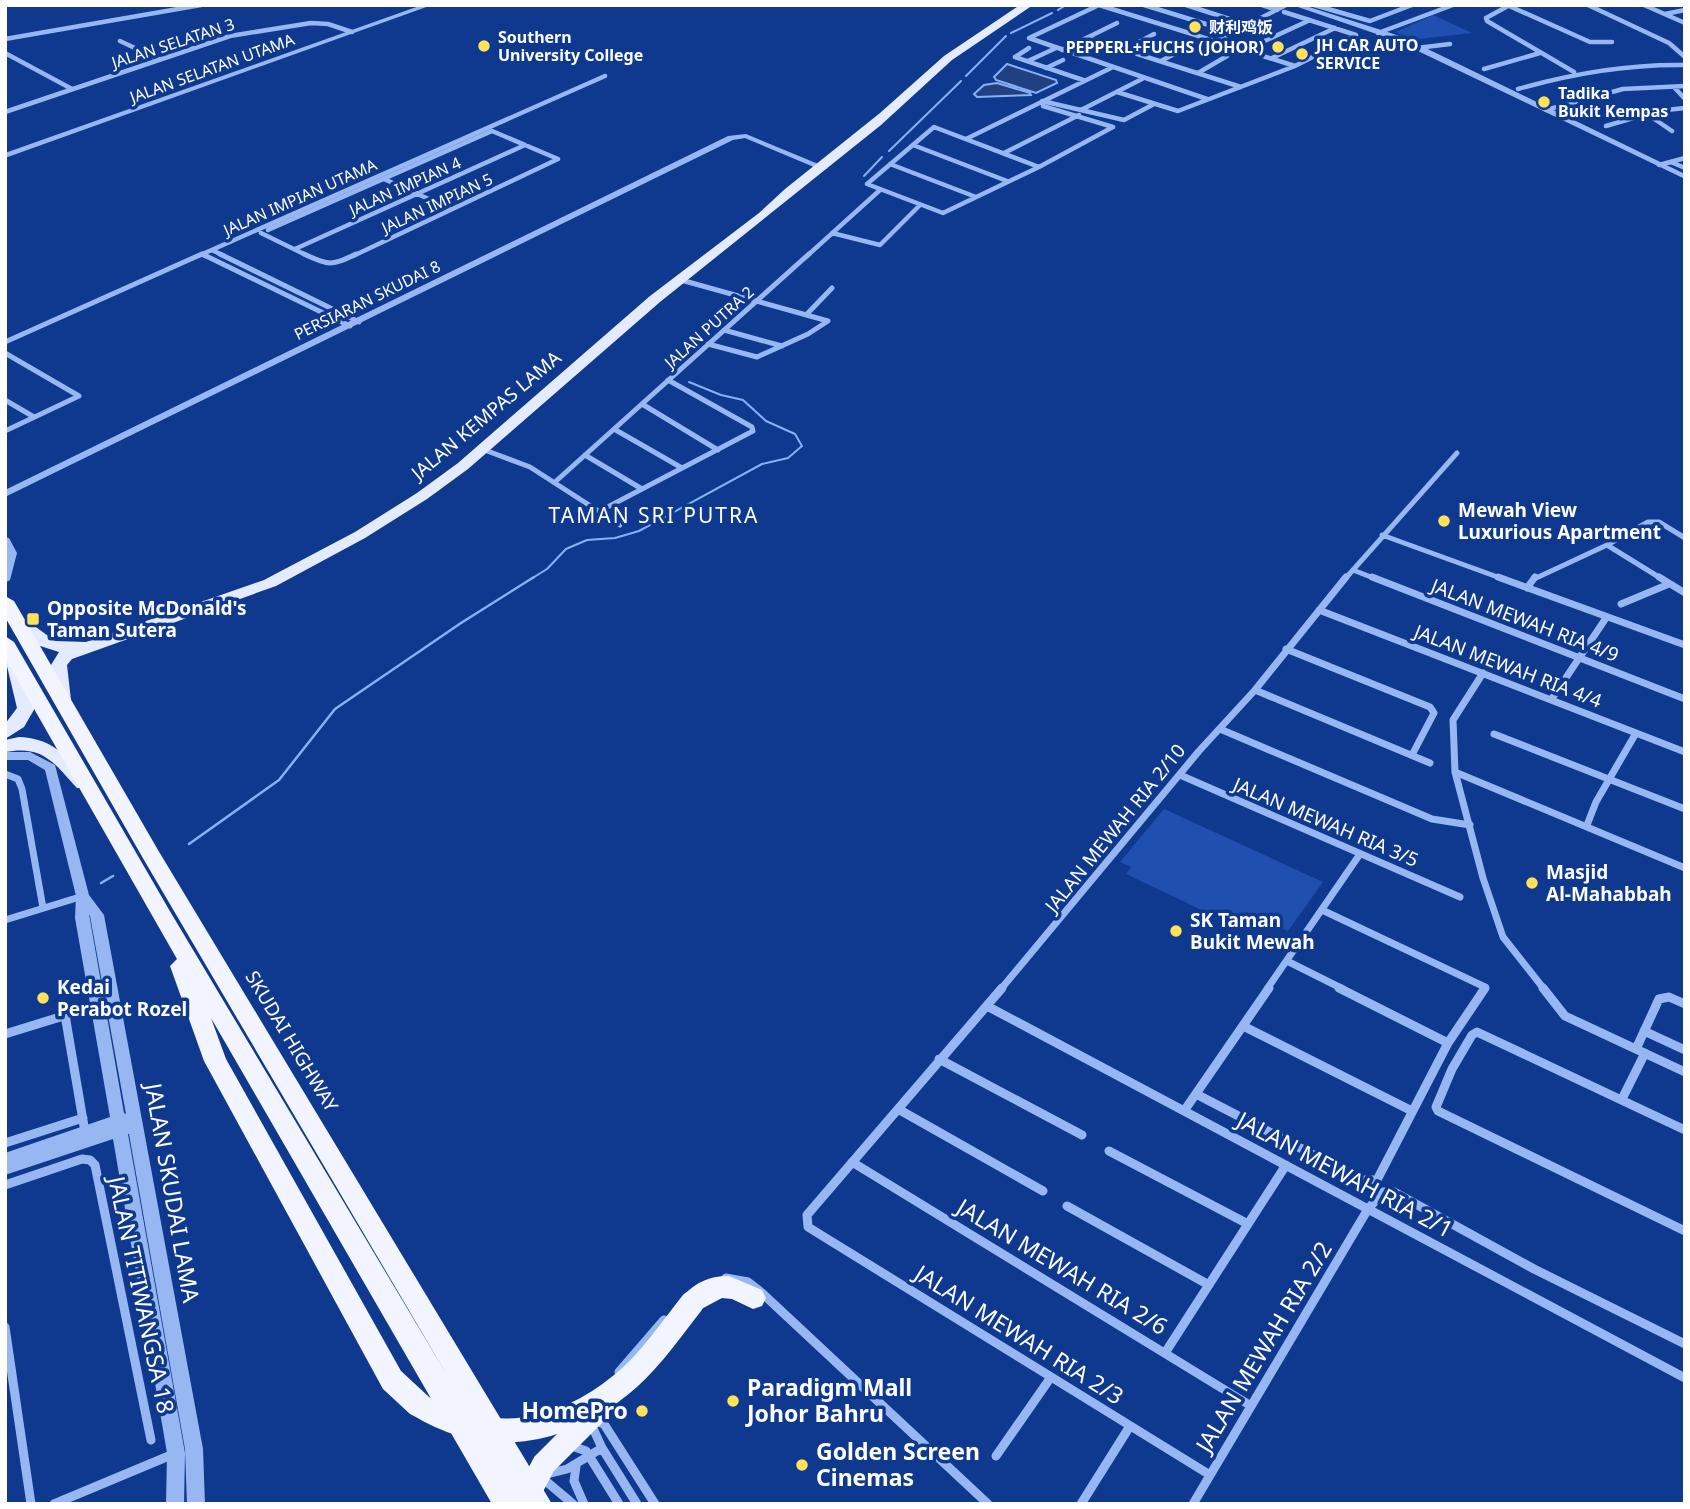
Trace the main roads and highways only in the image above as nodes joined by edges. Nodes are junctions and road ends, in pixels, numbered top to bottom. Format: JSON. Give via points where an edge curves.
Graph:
{"nodes":[{"id":1,"x":1028,"y":5,"type":"edge"},
{"id":2,"x":803,"y":160,"type":"road end"},
{"id":3,"x":824,"y":165,"type":"junction"},
{"id":4,"x":713,"y":254,"type":"junction"},
{"id":5,"x":656,"y":299,"type":"junction"},
{"id":6,"x":5,"y":601,"type":"edge"},
{"id":7,"x":19,"y":623,"type":"junction"},
{"id":8,"x":90,"y":645,"type":"junction"},
{"id":9,"x":9,"y":648,"type":"edge"},
{"id":10,"x":64,"y":700,"type":"junction"},
{"id":11,"x":5,"y":733,"type":"edge"},
{"id":12,"x":5,"y":746,"type":"edge"},
{"id":13,"x":97,"y":800,"type":"junction"},
{"id":14,"x":164,"y":919,"type":"junction"},
{"id":15,"x":734,"y":1295,"type":"dead end"},
{"id":16,"x":696,"y":1306,"type":"junction"},
{"id":17,"x":508,"y":1504,"type":"edge"},
{"id":18,"x":523,"y":1504,"type":"edge"},
{"id":19,"x":538,"y":1504,"type":"edge"}],
"edges":[{"from":1,"to":3,"type":"main road","name":"JALAN KEMPAS LAMA","via":[[956,51]]},
{"from":2,"to":3,"type":"main road"},
{"from":3,"to":4,"type":"main road","name":"JALAN KEMPAS LAMA","via":[[772,212]]},
{"from":4,"to":5,"type":"main road","name":"JALAN KEMPAS LAMA"},
{"from":4,"to":5,"type":"main road","via":[[692,274],[701,285],[680,286]]},
{"from":5,"to":8,"type":"main road","name":"JALAN KEMPAS LAMA","via":[[481,449],[422,496],[367,531],[270,583]]},
{"from":6,"to":7,"type":"highway","name":"SKUDAI HIGHWAY"},
{"from":7,"to":8,"type":"main road","name":"JALAN KEMPAS LAMA","via":[[44,645]]},
{"from":7,"to":10,"type":"highway","name":"SKUDAI HIGHWAY"},
{"from":8,"to":10,"type":"main road","name":"JALAN KEMPAS LAMA","via":[[66,654],[60,662]]},
{"from":9,"to":11,"type":"main road","via":[[26,708],[18,723]]},
{"from":9,"to":13,"type":"highway"},
{"from":10,"to":19,"type":"highway","name":"SKUDAI HIGHWAY","via":[[165,879]]},
{"from":12,"to":13,"type":"main road","via":[[46,747]]},
{"from":13,"to":14,"type":"highway"},
{"from":14,"to":16,"type":"highway","bridge":true,"via":[[215,1061],[392,1380],[434,1417],[475,1430],[524,1430],[572,1416],[621,1385]]},
{"from":14,"to":17,"type":"highway"},
{"from":15,"to":16,"type":"highway"},
{"from":16,"to":18,"type":"highway","bridge":true,"via":[[637,1380],[554,1449]]}]}
